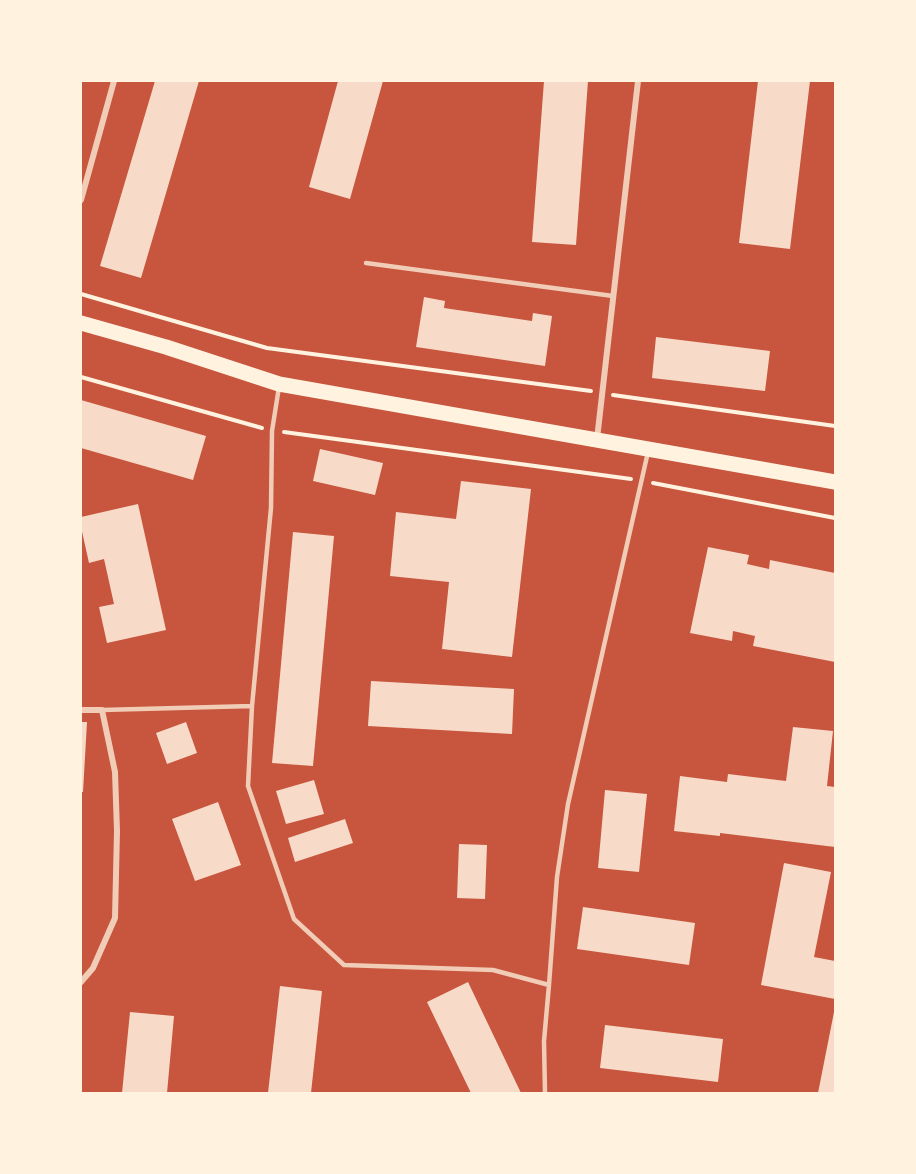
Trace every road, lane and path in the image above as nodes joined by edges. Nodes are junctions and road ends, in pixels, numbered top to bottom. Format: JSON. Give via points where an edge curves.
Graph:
{"nodes":[{"id":1,"x":114,"y":81,"type":"edge"},
{"id":2,"x":638,"y":81,"type":"edge"},
{"id":3,"x":81,"y":200,"type":"edge"},
{"id":4,"x":366,"y":263,"type":"dead end"},
{"id":5,"x":81,"y":294,"type":"edge"},
{"id":6,"x":613,"y":296,"type":"junction"},
{"id":7,"x":81,"y":323,"type":"edge"},
{"id":8,"x":81,"y":377,"type":"edge"},
{"id":9,"x":279,"y":384,"type":"junction"},
{"id":10,"x":602,"y":394,"type":"junction"},
{"id":11,"x":835,"y":426,"type":"edge"},
{"id":12,"x":272,"y":431,"type":"junction"},
{"id":13,"x":597,"y":439,"type":"junction"},
{"id":14,"x":649,"y":449,"type":"junction"},
{"id":15,"x":642,"y":481,"type":"junction"},
{"id":16,"x":835,"y":482,"type":"edge"},
{"id":17,"x":835,"y":518,"type":"edge"},
{"id":18,"x":252,"y":706,"type":"junction"},
{"id":19,"x":81,"y":710,"type":"edge"},
{"id":20,"x":102,"y":710,"type":"junction"},
{"id":21,"x":81,"y":982,"type":"edge"},
{"id":22,"x":549,"y":985,"type":"junction"},
{"id":23,"x":545,"y":1093,"type":"edge"}],
"edges":[{"from":1,"to":3,"type":"street"},
{"from":2,"to":6,"type":"street"},
{"from":4,"to":6,"type":"lane"},
{"from":5,"to":10,"type":"path","via":[[267,348]]},
{"from":6,"to":10,"type":"street"},
{"from":7,"to":9,"type":"main road"},
{"from":8,"to":12,"type":"path"},
{"from":9,"to":12,"type":"lane"},
{"from":9,"to":13,"type":"main road"},
{"from":10,"to":11,"type":"path"},
{"from":10,"to":13,"type":"street"},
{"from":12,"to":15,"type":"path"},
{"from":12,"to":18,"type":"lane","via":[[271,508]]},
{"from":13,"to":14,"type":"main road"},
{"from":14,"to":15,"type":"lane"},
{"from":14,"to":16,"type":"main road"},
{"from":15,"to":17,"type":"path"},
{"from":15,"to":22,"type":"lane","via":[[568,804],[557,877]]},
{"from":18,"to":20,"type":"lane"},
{"from":18,"to":22,"type":"lane","via":[[248,786],[294,920],[344,965],[493,969]]},
{"from":19,"to":20,"type":"street"},
{"from":20,"to":21,"type":"street","via":[[114,772],[114,918],[93,968]]},
{"from":22,"to":23,"type":"lane"}]}
